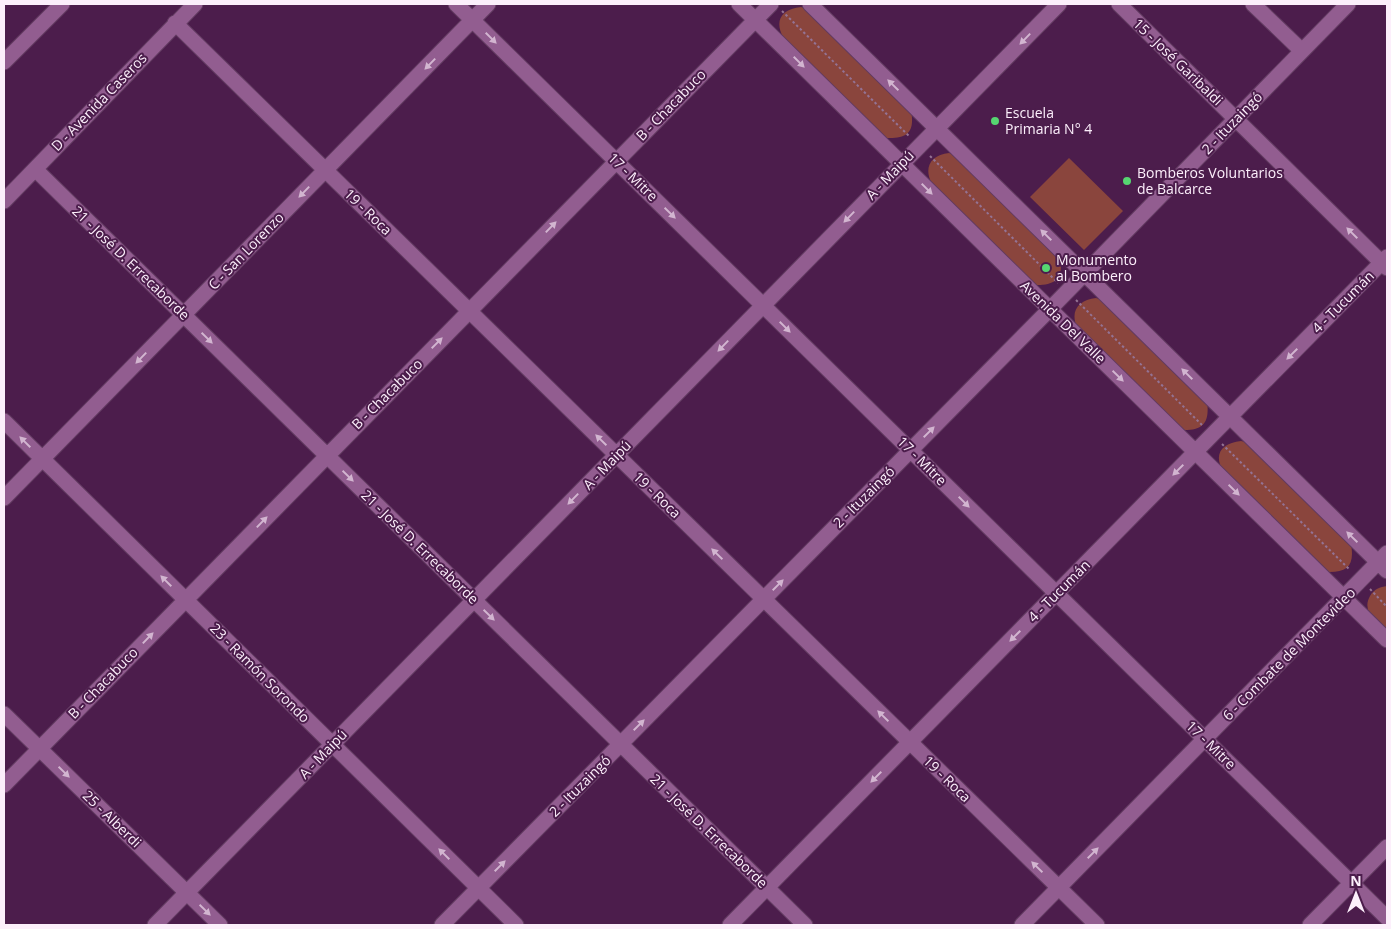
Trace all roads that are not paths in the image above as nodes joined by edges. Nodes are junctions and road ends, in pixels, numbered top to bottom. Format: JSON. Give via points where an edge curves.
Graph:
{"nodes":[{"id":1,"x":62,"y":4,"type":"edge"},
{"id":2,"x":195,"y":4,"type":"edge"},
{"id":3,"x":456,"y":4,"type":"edge"},
{"id":4,"x":488,"y":4,"type":"edge"},
{"id":5,"x":739,"y":4,"type":"edge"},
{"id":6,"x":775,"y":4,"type":"edge"},
{"id":7,"x":810,"y":4,"type":"edge"},
{"id":8,"x":1059,"y":4,"type":"edge"},
{"id":9,"x":1119,"y":4,"type":"edge"},
{"id":10,"x":1253,"y":4,"type":"edge"},
{"id":11,"x":1348,"y":4,"type":"edge"},
{"id":12,"x":473,"y":20,"type":"junction"},
{"id":13,"x":755,"y":20,"type":"junction"},
{"id":14,"x":175,"y":23,"type":"junction"},
{"id":15,"x":775,"y":39,"type":"junction"},
{"id":16,"x":1302,"y":51,"type":"junction"},
{"id":17,"x":4,"y":62,"type":"edge"},
{"id":18,"x":916,"y":108,"type":"junction"},
{"id":19,"x":1236,"y":119,"type":"junction"},
{"id":20,"x":937,"y":128,"type":"junction"},
{"id":21,"x":881,"y":143,"type":"junction"},
{"id":22,"x":917,"y":144,"type":"junction"},
{"id":23,"x":616,"y":161,"type":"junction"},
{"id":24,"x":902,"y":163,"type":"junction"},
{"id":25,"x":35,"y":169,"type":"junction"},
{"id":26,"x":325,"y":170,"type":"junction"},
{"id":27,"x":4,"y":201,"type":"edge"},
{"id":28,"x":1386,"y":262,"type":"edge"},
{"id":29,"x":1085,"y":274,"type":"junction"},
{"id":30,"x":763,"y":305,"type":"junction"},
{"id":31,"x":1050,"y":309,"type":"junction"},
{"id":32,"x":469,"y":311,"type":"junction"},
{"id":33,"x":183,"y":315,"type":"junction"},
{"id":34,"x":1212,"y":398,"type":"junction"},
{"id":35,"x":1230,"y":417,"type":"junction"},
{"id":36,"x":4,"y":421,"type":"edge"},
{"id":37,"x":1176,"y":432,"type":"junction"},
{"id":38,"x":1212,"y":434,"type":"junction"},
{"id":39,"x":911,"y":450,"type":"junction"},
{"id":40,"x":1196,"y":452,"type":"junction"},
{"id":41,"x":616,"y":455,"type":"junction"},
{"id":42,"x":327,"y":456,"type":"junction"},
{"id":43,"x":42,"y":459,"type":"junction"},
{"id":44,"x":4,"y":498,"type":"edge"},
{"id":45,"x":1384,"y":562,"type":"edge"},
{"id":46,"x":1387,"y":578,"type":"edge"},
{"id":47,"x":1363,"y":582,"type":"junction"},
{"id":48,"x":1056,"y":593,"type":"junction"},
{"id":49,"x":1344,"y":597,"type":"junction"},
{"id":50,"x":764,"y":599,"type":"junction"},
{"id":51,"x":185,"y":600,"type":"junction"},
{"id":52,"x":474,"y":600,"type":"junction"},
{"id":53,"x":1364,"y":617,"type":"junction"},
{"id":54,"x":1387,"y":640,"type":"edge"},
{"id":55,"x":4,"y":714,"type":"edge"},
{"id":56,"x":1205,"y":739,"type":"junction"},
{"id":57,"x":910,"y":742,"type":"junction"},
{"id":58,"x":332,"y":744,"type":"junction"},
{"id":59,"x":621,"y":744,"type":"junction"},
{"id":60,"x":39,"y":748,"type":"junction"},
{"id":61,"x":4,"y":785,"type":"edge"},
{"id":62,"x":1387,"y":847,"type":"edge"},
{"id":63,"x":1352,"y":883,"type":"junction"},
{"id":64,"x":478,"y":888,"type":"junction"},
{"id":65,"x":767,"y":888,"type":"junction"},
{"id":66,"x":1059,"y":888,"type":"junction"},
{"id":67,"x":187,"y":893,"type":"junction"},
{"id":68,"x":1387,"y":918,"type":"edge"},
{"id":69,"x":155,"y":925,"type":"edge"},
{"id":70,"x":220,"y":925,"type":"edge"},
{"id":71,"x":442,"y":925,"type":"edge"},
{"id":72,"x":516,"y":925,"type":"edge"},
{"id":73,"x":730,"y":925,"type":"edge"},
{"id":74,"x":805,"y":925,"type":"edge"},
{"id":75,"x":1022,"y":925,"type":"edge"},
{"id":76,"x":1097,"y":925,"type":"edge"},
{"id":77,"x":1310,"y":925,"type":"edge"}],
"edges":[{"from":1,"to":17,"type":"street"},
{"from":2,"to":14,"type":"street","name":"D - Avenida Caseros"},
{"from":3,"to":12,"type":"street","name":"17 - Mitre"},
{"from":4,"to":12,"type":"street","name":"C - San Lorenzo"},
{"from":5,"to":13,"type":"street","name":"Avenida Del Valle"},
{"from":6,"to":13,"type":"street","name":"B - Chacabuco"},
{"from":6,"to":15,"type":"street","via":[[770,15]]},
{"from":18,"to":7,"type":"street","one_way":true},
{"from":8,"to":20,"type":"street","name":"A - Maipú","one_way":true},
{"from":9,"to":19,"type":"street","name":"15 - José Garibaldi"},
{"from":10,"to":16,"type":"street"},
{"from":11,"to":16,"type":"street","name":"2 - Ituzaingó"},
{"from":12,"to":23,"type":"street","name":"17 - Mitre","one_way":true},
{"from":12,"to":26,"type":"street","name":"C - San Lorenzo","one_way":true},
{"from":13,"to":15,"type":"street","name":"Avenida Del Valle"},
{"from":13,"to":23,"type":"street","name":"B - Chacabuco"},
{"from":14,"to":25,"type":"street","name":"D - Avenida Caseros"},
{"from":14,"to":26,"type":"street","name":"19 - Roca"},
{"from":15,"to":21,"type":"street","name":"Avenida Del Valle","one_way":true},
{"from":16,"to":19,"type":"street","name":"2 - Ituzaingó"},
{"from":18,"to":20,"type":"street"},
{"from":18,"to":22,"type":"street","via":[[921,132]]},
{"from":28,"to":19,"type":"street","name":"15 - José Garibaldi","one_way":true},
{"from":19,"to":29,"type":"street","name":"2 - Ituzaingó"},
{"from":20,"to":22,"type":"street","name":"A - Maipú"},
{"from":29,"to":20,"type":"street","one_way":true},
{"from":21,"to":22,"type":"street","via":[[894,149],[906,149]]},
{"from":21,"to":24,"type":"street","name":"Avenida Del Valle"},
{"from":22,"to":24,"type":"street","name":"A - Maipú"},
{"from":23,"to":30,"type":"street","name":"17 - Mitre","one_way":true},
{"from":32,"to":23,"type":"street","name":"B - Chacabuco","one_way":true},
{"from":24,"to":30,"type":"street","name":"A - Maipú","one_way":true},
{"from":24,"to":31,"type":"street","name":"Avenida Del Valle","one_way":true},
{"from":25,"to":27,"type":"street","name":"D - Avenida Caseros"},
{"from":25,"to":33,"type":"street","name":"21 - José D. Errecaborde"},
{"from":26,"to":32,"type":"street","name":"19 - Roca"},
{"from":26,"to":33,"type":"street","name":"C - San Lorenzo","one_way":true},
{"from":28,"to":35,"type":"street","name":"4 - Tucumán","one_way":true},
{"from":29,"to":31,"type":"street","name":"2 - Ituzaingó"},
{"from":34,"to":29,"type":"street","one_way":true},
{"from":30,"to":39,"type":"street","name":"17 - Mitre","one_way":true},
{"from":30,"to":41,"type":"street","name":"A - Maipú","one_way":true},
{"from":31,"to":37,"type":"street","name":"Avenida Del Valle","one_way":true},
{"from":39,"to":31,"type":"street","name":"2 - Ituzaingó","one_way":true},
{"from":41,"to":32,"type":"street","name":"19 - Roca","one_way":true},
{"from":42,"to":32,"type":"street","name":"B - Chacabuco","one_way":true},
{"from":33,"to":42,"type":"street","name":"21 - José D. Errecaborde","one_way":true},
{"from":33,"to":43,"type":"street","name":"C - San Lorenzo","one_way":true},
{"from":34,"to":35,"type":"street"},
{"from":34,"to":38,"type":"street","via":[[1217,421]]},
{"from":35,"to":38,"type":"street","name":"4 - Tucumán"},
{"from":45,"to":35,"type":"street","one_way":true},
{"from":43,"to":36,"type":"street","name":"23 - Ramón Sorondo","one_way":true},
{"from":37,"to":38,"type":"street","via":[[1190,439],[1202,439]]},
{"from":37,"to":40,"type":"street","name":"Avenida Del Valle"},
{"from":38,"to":40,"type":"street","name":"4 - Tucumán"},
{"from":39,"to":48,"type":"street","name":"17 - Mitre","one_way":true},
{"from":50,"to":39,"type":"street","name":"2 - Ituzaingó","one_way":true},
{"from":40,"to":48,"type":"street","name":"4 - Tucumán","one_way":true},
{"from":40,"to":49,"type":"street","name":"Avenida Del Valle","one_way":true},
{"from":50,"to":41,"type":"street","name":"19 - Roca","one_way":true},
{"from":41,"to":52,"type":"street","name":"A - Maipú","one_way":true},
{"from":51,"to":42,"type":"street","name":"B - Chacabuco","one_way":true},
{"from":42,"to":52,"type":"street","name":"21 - José D. Errecaborde","one_way":true},
{"from":43,"to":44,"type":"street","name":"C - San Lorenzo"},
{"from":51,"to":43,"type":"street","name":"23 - Ramón Sorondo","one_way":true},
{"from":45,"to":47,"type":"street","name":"6 - Combate de Montevideo"},
{"from":46,"to":47,"type":"street"},
{"from":47,"to":49,"type":"street","name":"6 - Combate de Montevideo"},
{"from":47,"to":53,"type":"street","via":[[1358,595]]},
{"from":48,"to":56,"type":"street","name":"17 - Mitre"},
{"from":48,"to":57,"type":"street","name":"4 - Tucumán","one_way":true},
{"from":49,"to":53,"type":"street","name":"Avenida Del Valle"},
{"from":49,"to":56,"type":"street","name":"6 - Combate de Montevideo"},
{"from":57,"to":50,"type":"street","name":"19 - Roca","one_way":true},
{"from":59,"to":50,"type":"street","name":"2 - Ituzaingó","one_way":true},
{"from":51,"to":58,"type":"street","name":"23 - Ramón Sorondo"},
{"from":60,"to":51,"type":"street","name":"B - Chacabuco","one_way":true},
{"from":52,"to":58,"type":"street","name":"A - Maipú"},
{"from":52,"to":59,"type":"street","name":"21 - José D. Errecaborde","one_way":true},
{"from":53,"to":54,"type":"street","name":"Avenida Del Valle"},
{"from":55,"to":60,"type":"street","name":"25 - Alberdi"},
{"from":56,"to":63,"type":"street","name":"17 - Mitre"},
{"from":66,"to":56,"type":"street","name":"6 - Combate de Montevideo","one_way":true},
{"from":57,"to":65,"type":"street","name":"4 - Tucumán","one_way":true},
{"from":66,"to":57,"type":"street","name":"19 - Roca","one_way":true},
{"from":64,"to":58,"type":"street","name":"23 - Ramón Sorondo","one_way":true},
{"from":58,"to":67,"type":"street","name":"A - Maipú"},
{"from":64,"to":59,"type":"street","name":"2 - Ituzaingó","one_way":true},
{"from":59,"to":65,"type":"street","name":"21 - José D. Errecaborde"},
{"from":60,"to":61,"type":"street","name":"B - Chacabuco"},
{"from":60,"to":67,"type":"street","name":"25 - Alberdi","one_way":true},
{"from":62,"to":63,"type":"street"},
{"from":63,"to":68,"type":"street","name":"17 - Mitre"},
{"from":63,"to":77,"type":"street"},
{"from":64,"to":71,"type":"street","name":"2 - Ituzaingó"},
{"from":64,"to":72,"type":"street","name":"23 - Ramón Sorondo"},
{"from":65,"to":73,"type":"street","name":"4 - Tucumán"},
{"from":65,"to":74,"type":"street","name":"21 - José D. Errecaborde"},
{"from":66,"to":75,"type":"street","name":"6 - Combate de Montevideo"},
{"from":66,"to":76,"type":"street","name":"19 - Roca"},
{"from":67,"to":69,"type":"street","name":"A - Maipú"},
{"from":67,"to":70,"type":"street","name":"25 - Alberdi","one_way":true}]}
